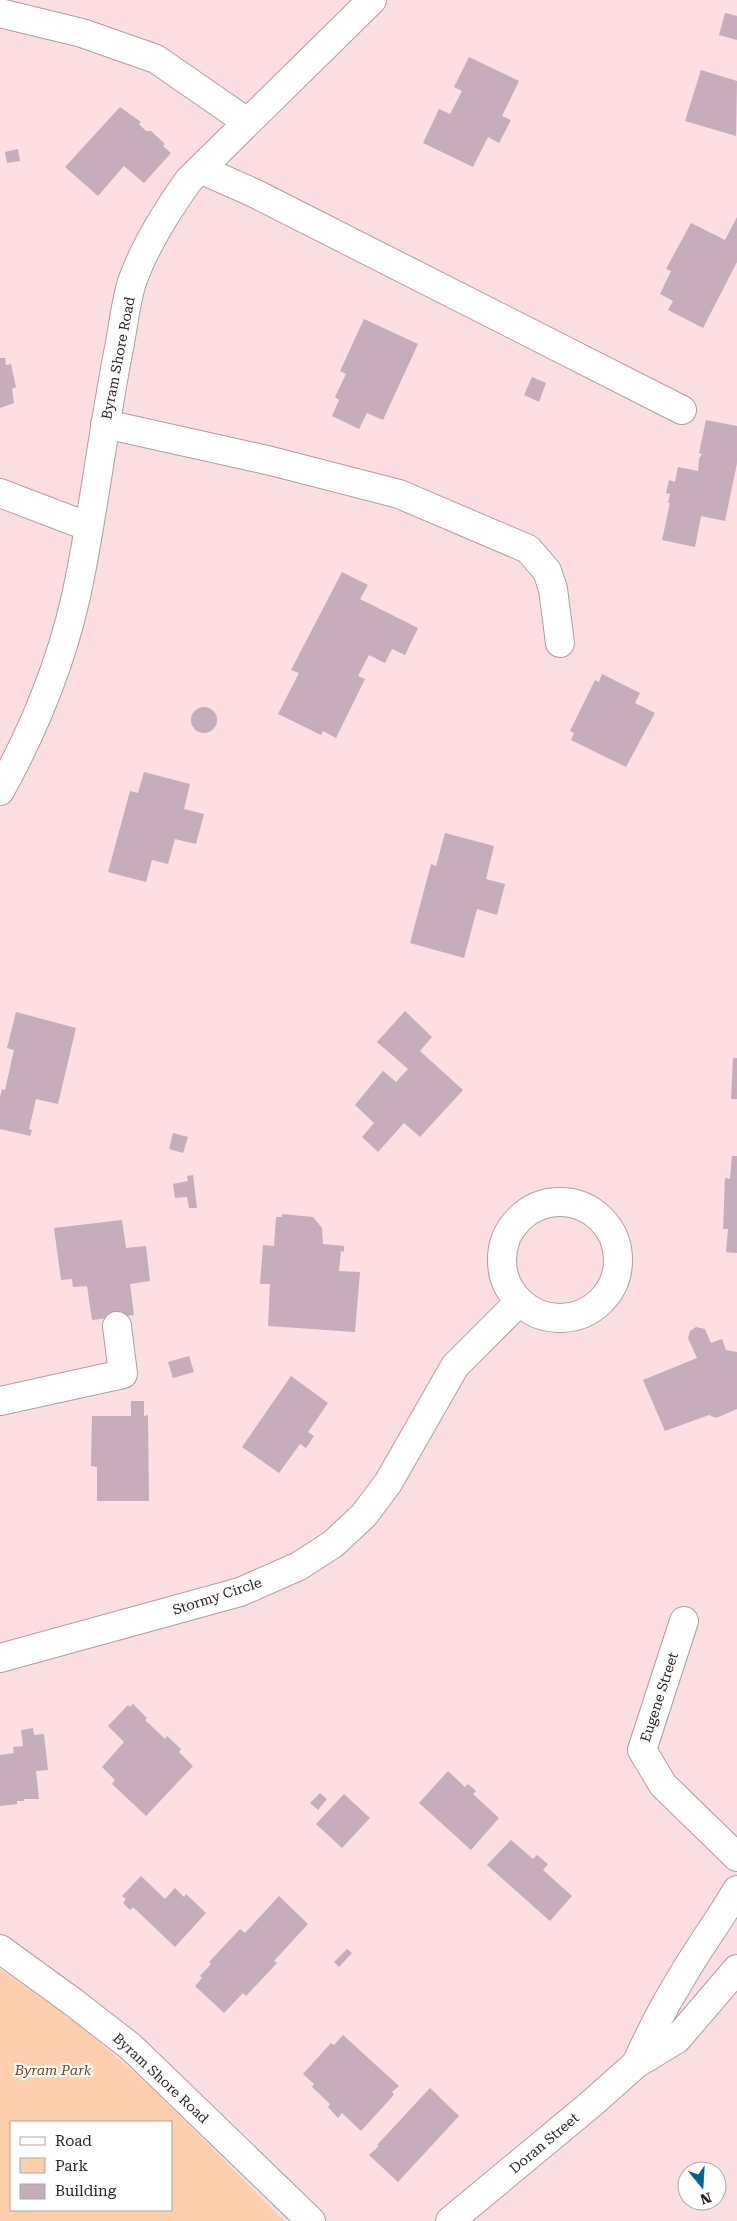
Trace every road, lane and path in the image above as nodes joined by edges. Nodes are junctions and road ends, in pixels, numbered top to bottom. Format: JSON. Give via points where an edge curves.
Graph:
{"nodes":[{"id":1,"x":372,"y":0,"type":"edge"},
{"id":2,"x":0,"y":13,"type":"edge"},
{"id":3,"x":247,"y":122,"type":"junction"},
{"id":4,"x":200,"y":169,"type":"junction"},
{"id":5,"x":682,"y":410,"type":"dead end"},
{"id":6,"x":105,"y":424,"type":"junction"},
{"id":7,"x":0,"y":493,"type":"edge"},
{"id":8,"x":89,"y":528,"type":"junction"},
{"id":9,"x":560,"y":642,"type":"dead end"},
{"id":10,"x":0,"y":791,"type":"edge"},
{"id":11,"x":519,"y":1302,"type":"junction"},
{"id":12,"x":116,"y":1326,"type":"dead end"},
{"id":13,"x":0,"y":1401,"type":"edge"},
{"id":14,"x":684,"y":1621,"type":"dead end"},
{"id":15,"x":0,"y":1658,"type":"edge"},
{"id":16,"x":737,"y":1857,"type":"edge"},
{"id":17,"x":737,"y":1890,"type":"edge"},
{"id":18,"x":0,"y":1949,"type":"edge"},
{"id":19,"x":737,"y":1969,"type":"edge"},
{"id":20,"x":636,"y":2064,"type":"junction"},
{"id":21,"x":311,"y":2221,"type":"edge"},
{"id":22,"x":450,"y":2221,"type":"edge"}],
"edges":[{"from":1,"to":3,"type":"street","name":"Byram Shore Road"},
{"from":2,"to":3,"type":"street","via":[[82,34],[156,59]]},
{"from":3,"to":4,"type":"street","name":"Byram Shore Road"},
{"from":4,"to":5,"type":"street"},
{"from":4,"to":6,"type":"street","name":"Byram Shore Road","via":[[164,215],[132,284]]},
{"from":6,"to":8,"type":"street","name":"Byram Shore Road"},
{"from":6,"to":9,"type":"street","via":[[399,494],[528,549],[547,571],[553,589]]},
{"from":7,"to":8,"type":"street"},
{"from":8,"to":10,"type":"street","name":"Byram Shore Road","via":[[65,637],[44,697]]},
{"from":11,"to":11,"type":"street","via":[[542,1316],[558,1319],[580,1316],[609,1293],[619,1265],[618,1247],[599,1216],[583,1206],[557,1202],[535,1208],[520,1217],[508,1233],[501,1256],[504,1278]]},
{"from":11,"to":15,"type":"street","name":"Stormy Circle","via":[[455,1366],[388,1484],[364,1515],[333,1544],[299,1566],[240,1592]]},
{"from":12,"to":13,"type":"street","via":[[123,1374]]},
{"from":14,"to":16,"type":"street","name":"Eugene Street","via":[[642,1750],[663,1785]]},
{"from":17,"to":20,"type":"street","name":"Doran Street","via":[[683,1974]]},
{"from":18,"to":21,"type":"street","name":"Byram Shore Road","via":[[131,2047]]},
{"from":19,"to":20,"type":"street","name":"Doran Street","via":[[677,2039]]},
{"from":20,"to":22,"type":"street","name":"Doran Street"}]}
